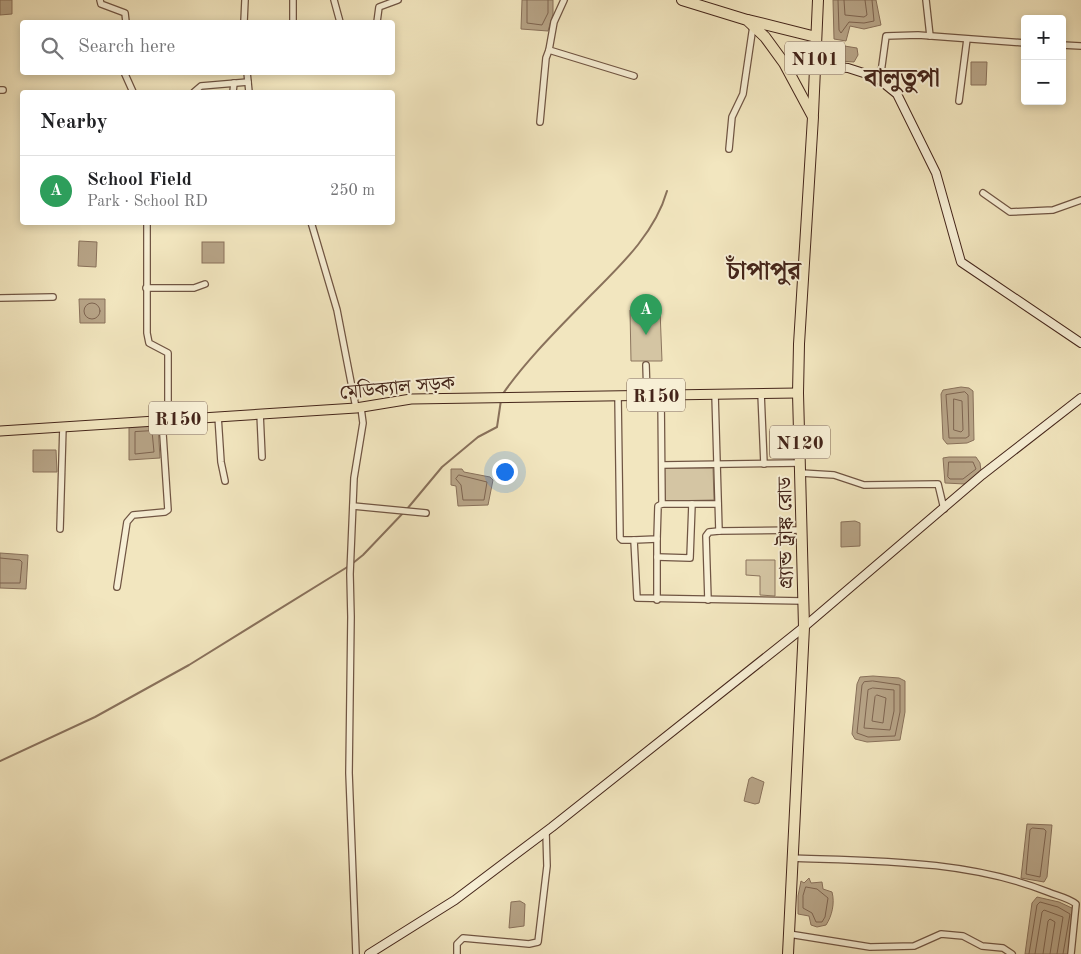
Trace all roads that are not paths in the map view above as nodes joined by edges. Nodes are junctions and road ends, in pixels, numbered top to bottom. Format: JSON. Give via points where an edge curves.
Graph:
{"nodes":[{"id":1,"x":100,"y":0,"type":"edge"},
{"id":2,"x":245,"y":0,"type":"edge"},
{"id":3,"x":293,"y":0,"type":"edge"},
{"id":4,"x":334,"y":0,"type":"edge"},
{"id":5,"x":398,"y":0,"type":"edge"},
{"id":6,"x":564,"y":0,"type":"edge"},
{"id":7,"x":682,"y":0,"type":"edge"},
{"id":8,"x":818,"y":0,"type":"edge"},
{"id":9,"x":926,"y":0,"type":"edge"},
{"id":10,"x":126,"y":20,"type":"edge"},
{"id":11,"x":244,"y":20,"type":"edge"},
{"id":12,"x":293,"y":20,"type":"edge"},
{"id":13,"x":339,"y":20,"type":"edge"},
{"id":14,"x":377,"y":20,"type":"edge"},
{"id":15,"x":750,"y":23,"type":"junction"},
{"id":16,"x":930,"y":36,"type":"junction"},
{"id":17,"x":816,"y":37,"type":"junction"},
{"id":18,"x":967,"y":39,"type":"junction"},
{"id":19,"x":1021,"y":43,"type":"edge"},
{"id":20,"x":1066,"y":45,"type":"edge"},
{"id":21,"x":1081,"y":46,"type":"edge"},
{"id":22,"x":549,"y":50,"type":"junction"},
{"id":23,"x":815,"y":64,"type":"junction"},
{"id":24,"x":125,"y":75,"type":"edge"},
{"id":25,"x":247,"y":75,"type":"edge"},
{"id":26,"x":634,"y":76,"type":"dead end"},
{"id":27,"x":880,"y":80,"type":"junction"},
{"id":28,"x":248,"y":82,"type":"junction"},
{"id":29,"x":234,"y":83,"type":"junction"},
{"id":30,"x":131,"y":90,"type":"edge"},
{"id":31,"x":196,"y":90,"type":"edge"},
{"id":32,"x":233,"y":90,"type":"edge"},
{"id":33,"x":249,"y":90,"type":"edge"},
{"id":34,"x":960,"y":101,"type":"dead end"},
{"id":35,"x":812,"y":117,"type":"junction"},
{"id":36,"x":540,"y":122,"type":"dead end"},
{"id":37,"x":729,"y":150,"type":"dead end"},
{"id":38,"x":983,"y":193,"type":"dead end"},
{"id":39,"x":1081,"y":200,"type":"edge"},
{"id":40,"x":147,"y":225,"type":"edge"},
{"id":41,"x":311,"y":225,"type":"edge"},
{"id":42,"x":206,"y":284,"type":"dead end"},
{"id":43,"x":146,"y":288,"type":"junction"},
{"id":44,"x":0,"y":298,"type":"edge"},
{"id":45,"x":53,"y":298,"type":"dead end"},
{"id":46,"x":1081,"y":342,"type":"edge"},
{"id":47,"x":646,"y":365,"type":"dead end"},
{"id":48,"x":761,"y":393,"type":"junction"},
{"id":49,"x":798,"y":393,"type":"junction"},
{"id":50,"x":715,"y":394,"type":"junction"},
{"id":51,"x":661,"y":395,"type":"junction"},
{"id":52,"x":618,"y":396,"type":"junction"},
{"id":53,"x":647,"y":396,"type":"junction"},
{"id":54,"x":1081,"y":398,"type":"edge"},
{"id":55,"x":358,"y":408,"type":"junction"},
{"id":56,"x":260,"y":413,"type":"junction"},
{"id":57,"x":218,"y":416,"type":"junction"},
{"id":58,"x":165,"y":419,"type":"junction"},
{"id":59,"x":63,"y":426,"type":"junction"},
{"id":60,"x":0,"y":431,"type":"edge"},
{"id":61,"x":262,"y":457,"type":"dead end"},
{"id":62,"x":764,"y":464,"type":"junction"},
{"id":63,"x":662,"y":465,"type":"junction"},
{"id":64,"x":717,"y":465,"type":"junction"},
{"id":65,"x":801,"y":468,"type":"junction"},
{"id":66,"x":225,"y":481,"type":"dead end"},
{"id":67,"x":662,"y":504,"type":"junction"},
{"id":68,"x":692,"y":504,"type":"junction"},
{"id":69,"x":718,"y":504,"type":"junction"},
{"id":70,"x":353,"y":506,"type":"junction"},
{"id":71,"x":944,"y":509,"type":"junction"},
{"id":72,"x":426,"y":514,"type":"dead end"},
{"id":73,"x":60,"y":529,"type":"dead end"},
{"id":74,"x":802,"y":530,"type":"junction"},
{"id":75,"x":719,"y":531,"type":"junction"},
{"id":76,"x":657,"y":539,"type":"junction"},
{"id":77,"x":634,"y":540,"type":"junction"},
{"id":78,"x":657,"y":557,"type":"junction"},
{"id":79,"x":117,"y":587,"type":"dead end"},
{"id":80,"x":656,"y":600,"type":"junction"},
{"id":81,"x":708,"y":600,"type":"junction"},
{"id":82,"x":803,"y":601,"type":"junction"},
{"id":83,"x":804,"y":627,"type":"junction"},
{"id":84,"x":546,"y":832,"type":"junction"},
{"id":85,"x":791,"y":858,"type":"junction"},
{"id":86,"x":788,"y":934,"type":"junction"},
{"id":87,"x":356,"y":954,"type":"edge"},
{"id":88,"x":369,"y":954,"type":"edge"},
{"id":89,"x":457,"y":954,"type":"edge"},
{"id":90,"x":788,"y":954,"type":"edge"},
{"id":91,"x":1012,"y":954,"type":"edge"},
{"id":92,"x":1071,"y":954,"type":"edge"}],
"edges":[{"from":1,"to":10,"type":"street","via":[[106,7],[124,13]]},
{"from":2,"to":11,"type":"street"},
{"from":3,"to":12,"type":"street"},
{"from":4,"to":13,"type":"street"},
{"from":5,"to":14,"type":"street","via":[[379,7]]},
{"from":6,"to":22,"type":"street","via":[[554,22]]},
{"from":7,"to":15,"type":"highway"},
{"from":8,"to":17,"type":"highway","number":"N101"},
{"from":9,"to":16,"type":"street"},
{"from":15,"to":17,"type":"highway","number":"N101"},
{"from":15,"to":35,"type":"highway","via":[[784,63]]},
{"from":15,"to":37,"type":"street","via":[[743,94],[732,117]]},
{"from":16,"to":18,"type":"street"},
{"from":16,"to":27,"type":"street","via":[[886,36]]},
{"from":17,"to":23,"type":"highway","number":"N101"},
{"from":18,"to":19,"type":"street"},
{"from":18,"to":34,"type":"street"},
{"from":20,"to":21,"type":"street"},
{"from":22,"to":26,"type":"street"},
{"from":22,"to":36,"type":"street"},
{"from":23,"to":27,"type":"main road","via":[[848,68]]},
{"from":23,"to":35,"type":"highway","number":"N101"},
{"from":24,"to":30,"type":"street"},
{"from":25,"to":28,"type":"street"},
{"from":27,"to":46,"type":"main road","via":[[897,94],[936,173],[961,262]]},
{"from":28,"to":29,"type":"street"},
{"from":28,"to":33,"type":"street"},
{"from":29,"to":31,"type":"street","via":[[201,86]]},
{"from":29,"to":32,"type":"street"},
{"from":35,"to":49,"type":"highway","name":"গ্র্যান্ড ট্রাঙ্ক রোড","number":"N120"},
{"from":38,"to":39,"type":"street","via":[[1010,212],[1053,210]]},
{"from":40,"to":43,"type":"street"},
{"from":41,"to":55,"type":"street","via":[[337,310]]},
{"from":42,"to":43,"type":"street","via":[[194,288]]},
{"from":43,"to":58,"type":"street","via":[[149,343],[167,351],[169,357]]},
{"from":44,"to":45,"type":"street"},
{"from":47,"to":53,"type":"street"},
{"from":48,"to":49,"type":"main road","name":"মেডিক্যাল সড়ক","number":"R150"},
{"from":48,"to":50,"type":"main road","name":"মেডিক্যাল সড়ক","number":"R150"},
{"from":48,"to":62,"type":"street"},
{"from":49,"to":65,"type":"highway","name":"গ্র্যান্ড ট্রাঙ্ক রোড","number":"N120"},
{"from":50,"to":51,"type":"main road","name":"মেডিক্যাল সড়ক","number":"R150"},
{"from":50,"to":64,"type":"street"},
{"from":51,"to":53,"type":"main road","name":"মেডিক্যাল সড়ক","number":"R150"},
{"from":51,"to":63,"type":"street"},
{"from":52,"to":53,"type":"main road","name":"মেডিক্যাল সড়ক","number":"R150"},
{"from":52,"to":55,"type":"main road","name":"মেডিক্যাল সড়ক","number":"R150","via":[[411,399]]},
{"from":52,"to":77,"type":"street","via":[[620,538]]},
{"from":54,"to":71,"type":"main road"},
{"from":55,"to":56,"type":"main road","name":"মেডিক্যাল সড়ক","number":"R150"},
{"from":55,"to":70,"type":"street","via":[[363,423]]},
{"from":56,"to":57,"type":"main road","name":"মেডিক্যাল সড়ক","number":"R150"},
{"from":56,"to":61,"type":"street"},
{"from":57,"to":58,"type":"main road","name":"মেডিক্যাল সড়ক","number":"R150"},
{"from":57,"to":66,"type":"street"},
{"from":58,"to":59,"type":"main road","name":"মেডিক্যাল সড়ক","number":"R150"},
{"from":58,"to":79,"type":"street","via":[[168,510],[133,514],[127,522]]},
{"from":59,"to":60,"type":"main road","name":"মেডিক্যাল সড়ক","number":"R150"},
{"from":59,"to":73,"type":"street"},
{"from":62,"to":64,"type":"street"},
{"from":62,"to":65,"type":"street"},
{"from":63,"to":64,"type":"street"},
{"from":63,"to":67,"type":"street"},
{"from":64,"to":69,"type":"street"},
{"from":65,"to":71,"type":"street","via":[[864,485],[938,484]]},
{"from":65,"to":74,"type":"highway","name":"গ্র্যান্ড ট্রাঙ্ক রোড","number":"N120"},
{"from":67,"to":68,"type":"street"},
{"from":67,"to":76,"type":"street","via":[[658,506]]},
{"from":68,"to":69,"type":"street"},
{"from":68,"to":78,"type":"street","via":[[690,558]]},
{"from":69,"to":75,"type":"street"},
{"from":70,"to":72,"type":"street"},
{"from":70,"to":87,"type":"street","via":[[349,773]]},
{"from":71,"to":83,"type":"main road"},
{"from":74,"to":75,"type":"street"},
{"from":74,"to":82,"type":"highway","name":"গ্র্যান্ড ট্রাঙ্ক রোড","number":"N120"},
{"from":75,"to":81,"type":"street","via":[[709,532],[706,536]]},
{"from":76,"to":77,"type":"street"},
{"from":76,"to":78,"type":"street"},
{"from":77,"to":80,"type":"street","via":[[636,596],[640,600]]},
{"from":78,"to":80,"type":"street"},
{"from":80,"to":81,"type":"street"},
{"from":81,"to":82,"type":"street"},
{"from":82,"to":83,"type":"highway","name":"গ্র্যান্ড ট্রাঙ্ক রোড","number":"N120"},
{"from":83,"to":84,"type":"main road"},
{"from":83,"to":85,"type":"highway","name":"গ্র্যান্ড ট্রাঙ্ক রোড","number":"N120"},
{"from":84,"to":88,"type":"main road","via":[[455,900]]},
{"from":84,"to":89,"type":"street","via":[[547,866],[538,942],[463,938],[457,944]]},
{"from":85,"to":86,"type":"highway","name":"গ্র্যান্ড ট্রাঙ্ক রোড","number":"N120"},
{"from":85,"to":92,"type":"street","via":[[890,862],[961,870],[1022,882],[1076,904]]},
{"from":86,"to":90,"type":"highway","name":"গ্র্যান্ড ট্রাঙ্ক রোড","number":"N120"},
{"from":86,"to":91,"type":"street","via":[[870,947],[914,946],[941,934],[956,935],[982,946],[1003,948]]}]}
